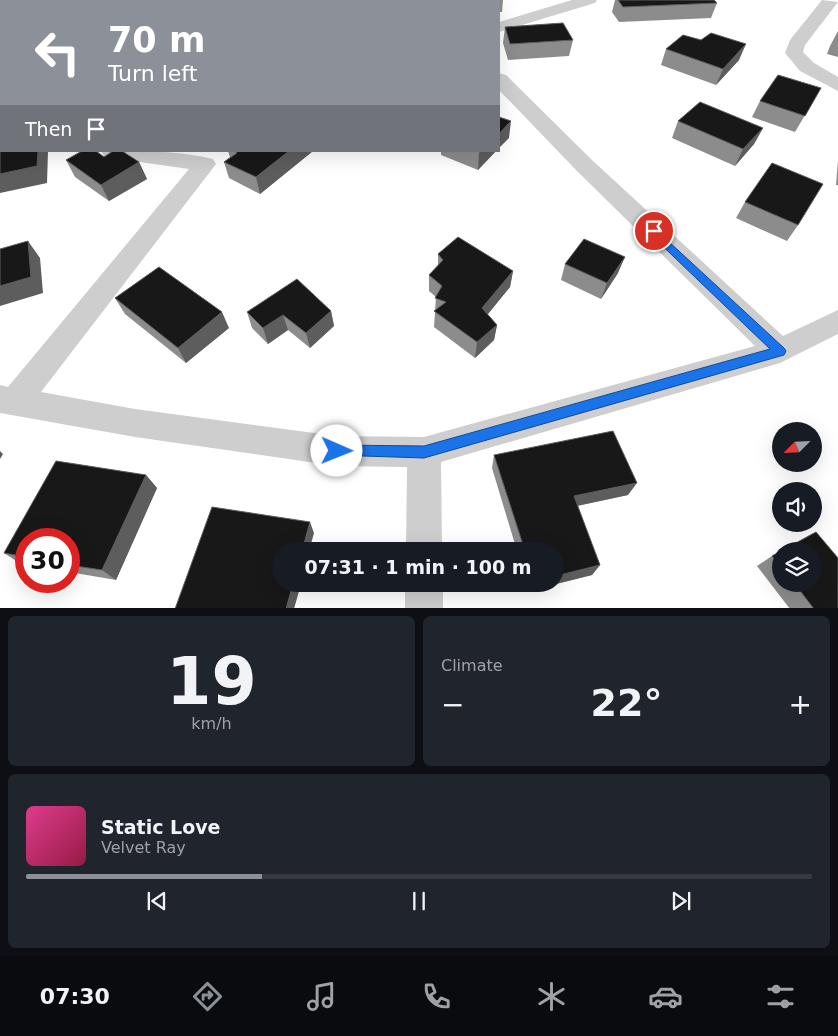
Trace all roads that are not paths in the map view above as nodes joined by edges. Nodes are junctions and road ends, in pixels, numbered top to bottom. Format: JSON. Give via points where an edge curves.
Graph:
{"nodes":[{"id":1,"x":589,"y":0,"type":"edge"},
{"id":2,"x":831,"y":0,"type":"edge"},
{"id":3,"x":500,"y":27,"type":"edge"},
{"id":4,"x":500,"y":79,"type":"edge"},
{"id":5,"x":838,"y":85,"type":"edge"},
{"id":6,"x":119,"y":152,"type":"edge"},
{"id":7,"x":838,"y":321,"type":"edge"},
{"id":8,"x":780,"y":351,"type":"junction"},
{"id":9,"x":7,"y":401,"type":"edge"},
{"id":10,"x":424,"y":452,"type":"junction"},
{"id":11,"x":424,"y":542,"type":"edge"},
{"id":12,"x":424,"y":592,"type":"edge"},
{"id":13,"x":424,"y":608,"type":"edge"}],
"edges":[{"from":1,"to":3,"type":"street"},
{"from":2,"to":5,"type":"street","via":[[796,44],[794,53],[807,67]]},
{"from":4,"to":8,"type":"street","via":[[584,165]]},
{"from":6,"to":9,"type":"street","via":[[205,164]]},
{"from":7,"to":8,"type":"street"},
{"from":8,"to":10,"type":"street"},
{"from":9,"to":10,"type":"street","via":[[135,423],[337,451]]},
{"from":10,"to":11,"type":"street"},
{"from":12,"to":13,"type":"street"}]}
